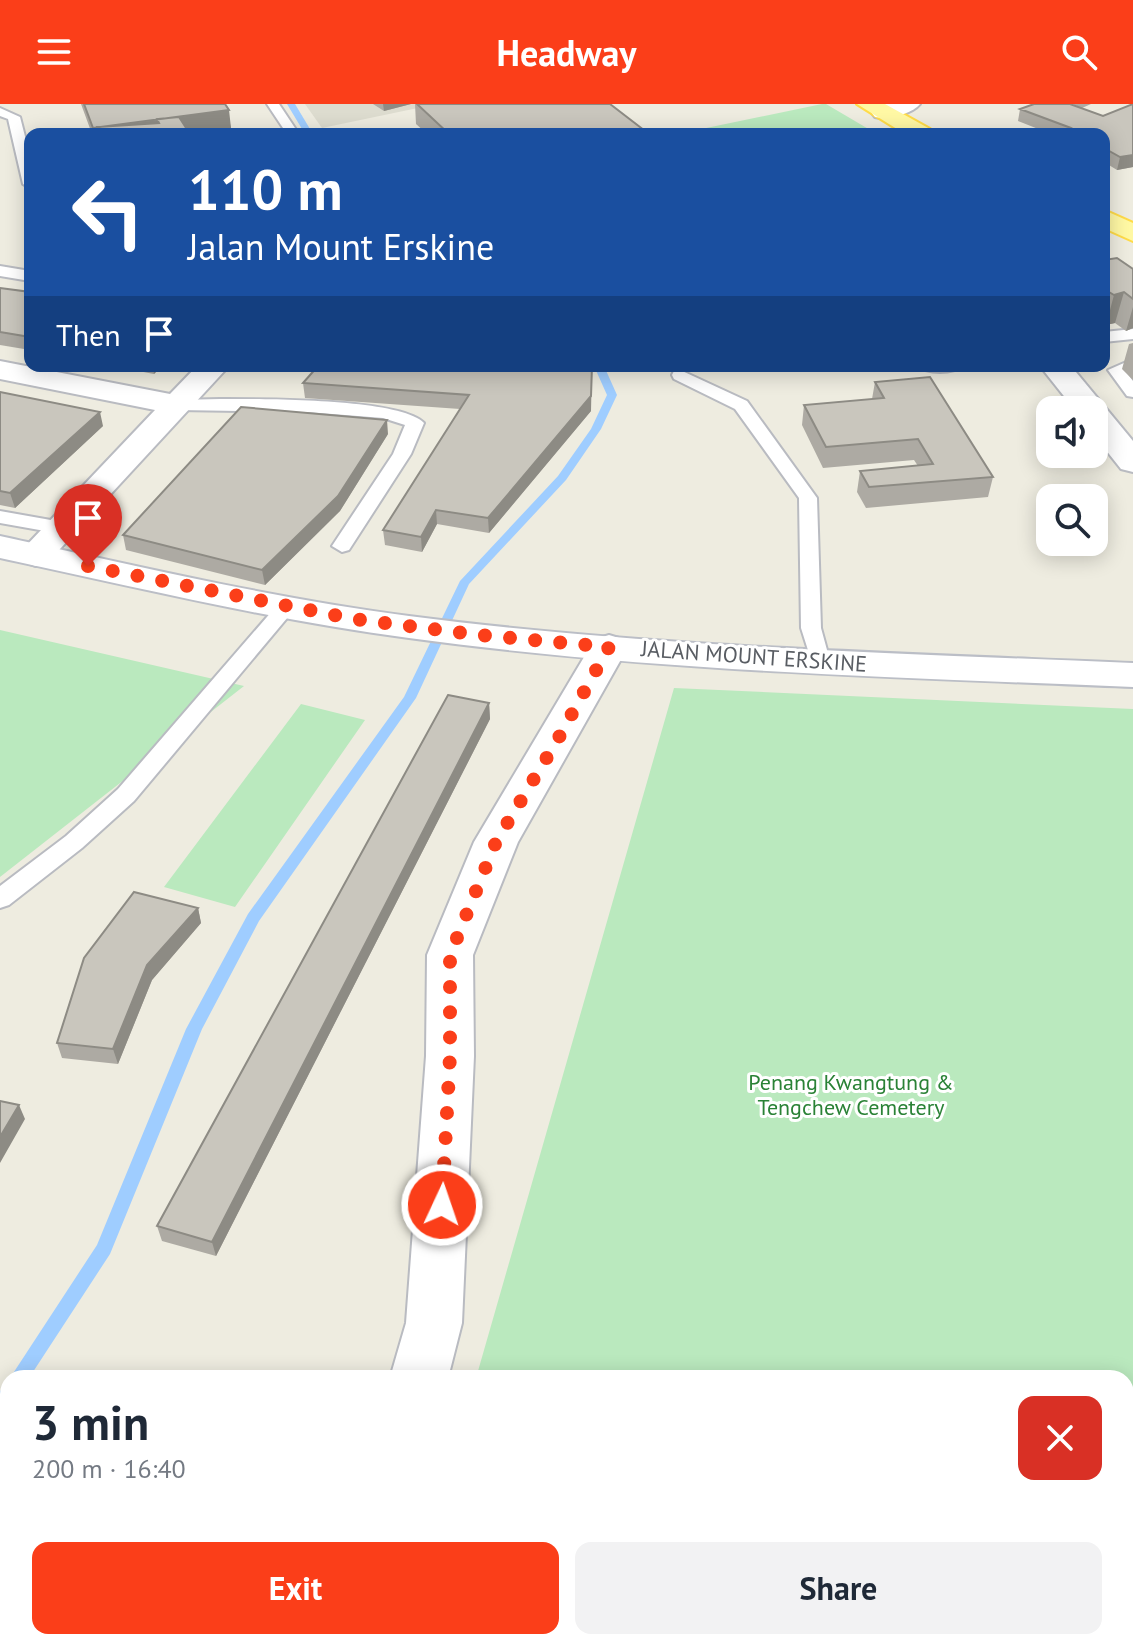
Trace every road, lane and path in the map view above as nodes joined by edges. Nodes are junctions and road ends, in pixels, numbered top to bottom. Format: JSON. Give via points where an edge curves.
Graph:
{"nodes":[{"id":1,"x":273,"y":104,"type":"edge"},
{"id":2,"x":893,"y":106,"type":"edge"},
{"id":3,"x":0,"y":112,"type":"edge"},
{"id":4,"x":934,"y":125,"type":"edge"},
{"id":5,"x":289,"y":128,"type":"edge"},
{"id":6,"x":24,"y":159,"type":"edge"},
{"id":7,"x":1110,"y":221,"type":"edge"},
{"id":8,"x":1133,"y":233,"type":"edge"},
{"id":9,"x":1110,"y":240,"type":"edge"},
{"id":10,"x":1133,"y":250,"type":"edge"},
{"id":11,"x":0,"y":271,"type":"edge"},
{"id":12,"x":24,"y":275,"type":"edge"},
{"id":13,"x":1133,"y":334,"type":"edge"},
{"id":14,"x":1110,"y":336,"type":"edge"},
{"id":15,"x":1133,"y":364,"type":"edge"},
{"id":16,"x":0,"y":370,"type":"edge"},
{"id":17,"x":208,"y":372,"type":"edge"},
{"id":18,"x":1060,"y":372,"type":"edge"},
{"id":19,"x":680,"y":375,"type":"dead end"},
{"id":20,"x":1133,"y":392,"type":"edge"},
{"id":21,"x":1079,"y":396,"type":"edge"},
{"id":22,"x":177,"y":405,"type":"junction"},
{"id":23,"x":1108,"y":432,"type":"edge"},
{"id":24,"x":1133,"y":462,"type":"edge"},
{"id":25,"x":0,"y":517,"type":"edge"},
{"id":26,"x":62,"y":528,"type":"junction"},
{"id":27,"x":342,"y":546,"type":"dead end"},
{"id":28,"x":0,"y":547,"type":"edge"},
{"id":29,"x":36,"y":555,"type":"junction"},
{"id":30,"x":286,"y":607,"type":"junction"},
{"id":31,"x":609,"y":647,"type":"junction"},
{"id":32,"x":820,"y":661,"type":"junction"},
{"id":33,"x":1133,"y":675,"type":"edge"},
{"id":34,"x":0,"y":899,"type":"edge"},
{"id":35,"x":421,"y":1370,"type":"edge"}],
"edges":[{"from":1,"to":5,"type":"lane"},
{"from":2,"to":4,"type":"main road"},
{"from":3,"to":6,"type":"lane","via":[[14,117]]},
{"from":7,"to":8,"type":"main road"},
{"from":9,"to":10,"type":"main road"},
{"from":11,"to":12,"type":"lane"},
{"from":13,"to":14,"type":"lane"},
{"from":15,"to":20,"type":"lane","via":[[1116,370]]},
{"from":16,"to":22,"type":"street"},
{"from":17,"to":22,"type":"street"},
{"from":18,"to":21,"type":"street"},
{"from":19,"to":32,"type":"lane","via":[[741,405],[808,498],[811,628]]},
{"from":22,"to":26,"type":"street"},
{"from":22,"to":27,"type":"lane","via":[[326,408],[401,415],[415,423],[402,454]]},
{"from":23,"to":24,"type":"street"},
{"from":25,"to":26,"type":"lane"},
{"from":26,"to":29,"type":"street"},
{"from":28,"to":29,"type":"street","name":"JALAN MOUNT ERSKINE"},
{"from":29,"to":30,"type":"street","name":"JALAN MOUNT ERSKINE"},
{"from":30,"to":31,"type":"street","name":"JALAN MOUNT ERSKINE","via":[[412,627]]},
{"from":30,"to":34,"type":"lane","via":[[126,795]]},
{"from":31,"to":32,"type":"street","name":"JALAN MOUNT ERSKINE"},
{"from":31,"to":35,"type":"street","via":[[496,842],[450,955],[450,1056],[434,1323]]},
{"from":32,"to":33,"type":"street","name":"JALAN MOUNT ERSKINE"}]}
